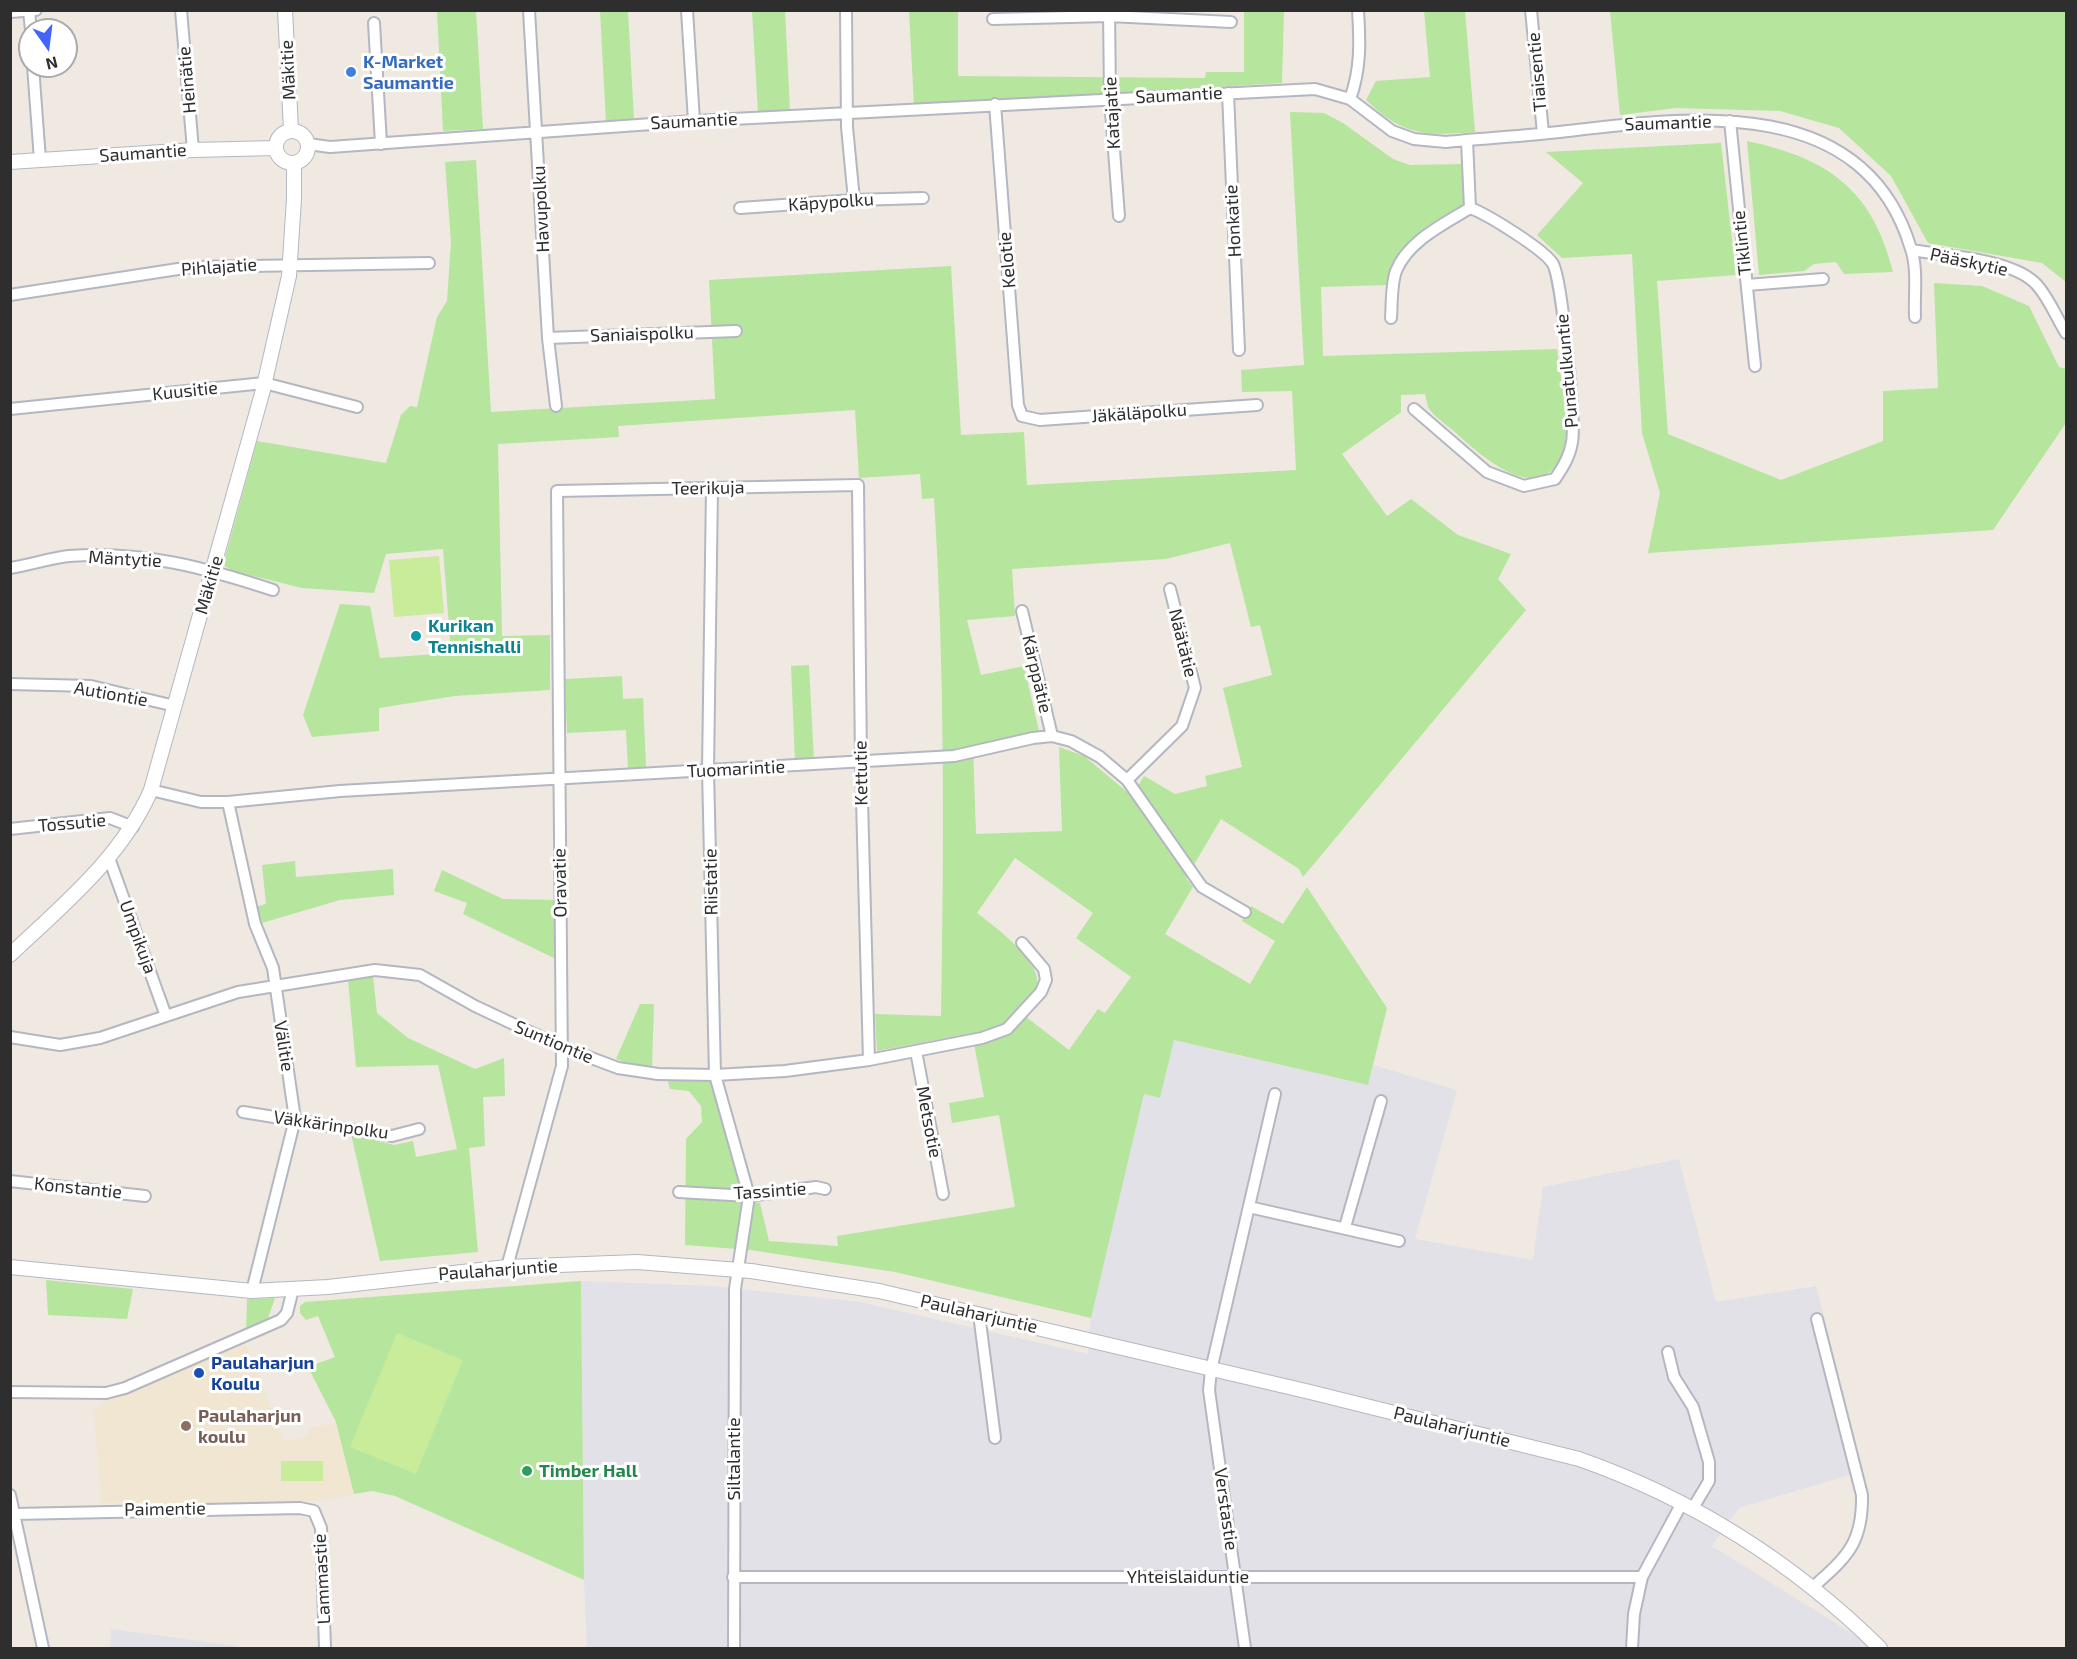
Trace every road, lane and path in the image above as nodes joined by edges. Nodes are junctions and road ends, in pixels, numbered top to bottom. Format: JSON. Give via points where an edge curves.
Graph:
{"nodes":[{"id":1,"x":36,"y":10,"type":"edge"},
{"id":2,"x":181,"y":10,"type":"edge"},
{"id":3,"x":285,"y":10,"type":"edge"},
{"id":4,"x":529,"y":10,"type":"edge"},
{"id":5,"x":687,"y":10,"type":"edge"},
{"id":6,"x":846,"y":10,"type":"edge"},
{"id":7,"x":1358,"y":10,"type":"edge"},
{"id":8,"x":1532,"y":10,"type":"edge"},
{"id":9,"x":29,"y":11,"type":"edge"},
{"id":10,"x":10,"y":12,"type":"edge"},
{"id":11,"x":1109,"y":14,"type":"edge"},
{"id":12,"x":993,"y":19,"type":"dead end"},
{"id":13,"x":1231,"y":22,"type":"dead end"},
{"id":14,"x":374,"y":23,"type":"dead end"},
{"id":15,"x":34,"y":78,"type":"edge"},
{"id":16,"x":1228,"y":93,"type":"junction"},
{"id":17,"x":1110,"y":98,"type":"junction"},
{"id":18,"x":1350,"y":99,"type":"junction"},
{"id":19,"x":995,"y":104,"type":"junction"},
{"id":20,"x":847,"y":113,"type":"junction"},
{"id":21,"x":694,"y":121,"type":"junction"},
{"id":22,"x":1730,"y":121,"type":"junction"},
{"id":23,"x":291,"y":130,"type":"junction"},
{"id":24,"x":537,"y":131,"type":"junction"},
{"id":25,"x":1543,"y":133,"type":"junction"},
{"id":26,"x":1467,"y":140,"type":"junction"},
{"id":27,"x":309,"y":144,"type":"junction"},
{"id":28,"x":381,"y":144,"type":"junction"},
{"id":29,"x":276,"y":148,"type":"junction"},
{"id":30,"x":193,"y":150,"type":"junction"},
{"id":31,"x":40,"y":160,"type":"junction"},
{"id":32,"x":10,"y":162,"type":"edge"},
{"id":33,"x":294,"y":163,"type":"junction"},
{"id":34,"x":923,"y":198,"type":"dead end"},
{"id":35,"x":854,"y":200,"type":"junction"},
{"id":36,"x":740,"y":208,"type":"dead end"},
{"id":37,"x":1470,"y":208,"type":"junction"},
{"id":38,"x":1119,"y":216,"type":"dead end"},
{"id":39,"x":1912,"y":250,"type":"junction"},
{"id":40,"x":290,"y":263,"type":"junction"},
{"id":41,"x":429,"y":263,"type":"dead end"},
{"id":42,"x":1823,"y":279,"type":"dead end"},
{"id":43,"x":1747,"y":285,"type":"junction"},
{"id":44,"x":10,"y":295,"type":"edge"},
{"id":45,"x":1915,"y":317,"type":"dead end"},
{"id":46,"x":1391,"y":318,"type":"dead end"},
{"id":47,"x":736,"y":331,"type":"dead end"},
{"id":48,"x":2067,"y":333,"type":"edge"},
{"id":49,"x":548,"y":338,"type":"junction"},
{"id":50,"x":1239,"y":350,"type":"dead end"},
{"id":51,"x":1755,"y":366,"type":"dead end"},
{"id":52,"x":264,"y":383,"type":"junction"},
{"id":53,"x":1257,"y":405,"type":"dead end"},
{"id":54,"x":556,"y":406,"type":"dead end"},
{"id":55,"x":357,"y":407,"type":"dead end"},
{"id":56,"x":10,"y":409,"type":"edge"},
{"id":57,"x":1414,"y":409,"type":"dead end"},
{"id":58,"x":1022,"y":416,"type":"joint"},
{"id":59,"x":858,"y":485,"type":"joint"},
{"id":60,"x":712,"y":488,"type":"junction"},
{"id":61,"x":557,"y":491,"type":"joint"},
{"id":62,"x":10,"y":568,"type":"edge"},
{"id":63,"x":213,"y":570,"type":"junction"},
{"id":64,"x":1170,"y":589,"type":"dead end"},
{"id":65,"x":273,"y":590,"type":"dead end"},
{"id":66,"x":1022,"y":611,"type":"dead end"},
{"id":67,"x":10,"y":684,"type":"edge"},
{"id":68,"x":175,"y":706,"type":"junction"},
{"id":69,"x":1052,"y":736,"type":"junction"},
{"id":70,"x":861,"y":763,"type":"junction"},
{"id":71,"x":708,"y":770,"type":"junction"},
{"id":72,"x":559,"y":778,"type":"junction"},
{"id":73,"x":1127,"y":780,"type":"junction"},
{"id":74,"x":151,"y":789,"type":"junction"},
{"id":75,"x":228,"y":802,"type":"junction"},
{"id":76,"x":133,"y":827,"type":"junction"},
{"id":77,"x":10,"y":829,"type":"edge"},
{"id":78,"x":109,"y":858,"type":"junction"},
{"id":79,"x":1245,"y":912,"type":"dead end"},
{"id":80,"x":1022,"y":943,"type":"dead end"},
{"id":81,"x":10,"y":955,"type":"edge"},
{"id":82,"x":275,"y":986,"type":"junction"},
{"id":83,"x":166,"y":1016,"type":"junction"},
{"id":84,"x":10,"y":1037,"type":"edge"},
{"id":85,"x":562,"y":1047,"type":"junction"},
{"id":86,"x":916,"y":1051,"type":"junction"},
{"id":87,"x":869,"y":1060,"type":"junction"},
{"id":88,"x":715,"y":1075,"type":"junction"},
{"id":89,"x":1275,"y":1094,"type":"dead end"},
{"id":90,"x":1381,"y":1101,"type":"dead end"},
{"id":91,"x":243,"y":1112,"type":"dead end"},
{"id":92,"x":295,"y":1119,"type":"junction"},
{"id":93,"x":419,"y":1129,"type":"dead end"},
{"id":94,"x":10,"y":1181,"type":"edge"},
{"id":95,"x":825,"y":1189,"type":"dead end"},
{"id":96,"x":679,"y":1192,"type":"dead end"},
{"id":97,"x":943,"y":1194,"type":"dead end"},
{"id":98,"x":145,"y":1196,"type":"dead end"},
{"id":99,"x":749,"y":1196,"type":"junction"},
{"id":100,"x":1249,"y":1207,"type":"junction"},
{"id":101,"x":1345,"y":1227,"type":"junction"},
{"id":102,"x":1400,"y":1241,"type":"dead end"},
{"id":103,"x":507,"y":1267,"type":"junction"},
{"id":104,"x":10,"y":1268,"type":"edge"},
{"id":105,"x":740,"y":1270,"type":"junction"},
{"id":106,"x":292,"y":1289,"type":"junction"},
{"id":107,"x":252,"y":1291,"type":"junction"},
{"id":108,"x":979,"y":1314,"type":"junction"},
{"id":109,"x":1817,"y":1319,"type":"dead end"},
{"id":110,"x":1668,"y":1352,"type":"dead end"},
{"id":111,"x":1211,"y":1370,"type":"junction"},
{"id":112,"x":10,"y":1392,"type":"edge"},
{"id":113,"x":995,"y":1438,"type":"dead end"},
{"id":114,"x":10,"y":1495,"type":"edge"},
{"id":115,"x":1688,"y":1506,"type":"junction"},
{"id":116,"x":314,"y":1511,"type":"joint"},
{"id":117,"x":15,"y":1514,"type":"junction"},
{"id":118,"x":733,"y":1577,"type":"junction"},
{"id":119,"x":1236,"y":1577,"type":"junction"},
{"id":120,"x":1642,"y":1577,"type":"junction"},
{"id":121,"x":1813,"y":1587,"type":"junction"},
{"id":122,"x":43,"y":1648,"type":"edge"},
{"id":123,"x":325,"y":1648,"type":"edge"},
{"id":124,"x":734,"y":1648,"type":"edge"},
{"id":125,"x":1245,"y":1648,"type":"edge"},
{"id":126,"x":1632,"y":1648,"type":"edge"},
{"id":127,"x":1880,"y":1648,"type":"edge"}],
"edges":[{"from":1,"to":9,"type":"street"},
{"from":2,"to":30,"type":"street","name":"Heinätie"},
{"from":3,"to":23,"type":"main road","name":"Mäkitie"},
{"from":4,"to":24,"type":"street","name":"Havupolku"},
{"from":5,"to":21,"type":"street"},
{"from":6,"to":20,"type":"street"},
{"from":7,"to":18,"type":"street","via":[[1361,56]]},
{"from":8,"to":25,"type":"street","name":"Tiaisentie"},
{"from":9,"to":10,"type":"street"},
{"from":11,"to":12,"type":"street"},
{"from":11,"to":13,"type":"street"},
{"from":11,"to":17,"type":"street","name":"Katajatie"},
{"from":14,"to":28,"type":"street"},
{"from":15,"to":31,"type":"street"},
{"from":16,"to":17,"type":"street","name":"Saumantie"},
{"from":16,"to":18,"type":"street","name":"Saumantie","via":[[1315,89]]},
{"from":16,"to":50,"type":"street","name":"Honkatie"},
{"from":17,"to":19,"type":"street","name":"Saumantie"},
{"from":17,"to":38,"type":"street","name":"Katajatie"},
{"from":18,"to":26,"type":"street","name":"Saumantie","via":[[1392,131],[1414,139]]},
{"from":19,"to":20,"type":"street","name":"Saumantie"},
{"from":19,"to":58,"type":"street","name":"Kelotie","via":[[1018,405]]},
{"from":20,"to":21,"type":"street","name":"Saumantie"},
{"from":20,"to":35,"type":"street"},
{"from":21,"to":24,"type":"street","name":"Saumantie"},
{"from":22,"to":25,"type":"street","name":"Saumantie","via":[[1667,121]]},
{"from":22,"to":39,"type":"street","name":"Saumantie","via":[[1771,125],[1832,147],[1883,193]]},
{"from":22,"to":43,"type":"street","name":"Tiklintie"},
{"from":23,"to":27,"type":"main road","via":[[302,133]]},
{"from":23,"to":29,"type":"main road","via":[[280,136]]},
{"from":24,"to":28,"type":"street","name":"Saumantie"},
{"from":24,"to":49,"type":"street","name":"Havupolku"},
{"from":25,"to":26,"type":"street","name":"Saumantie"},
{"from":26,"to":37,"type":"street"},
{"from":27,"to":28,"type":"street","name":"Saumantie"},
{"from":27,"to":33,"type":"main road","via":[[305,158]]},
{"from":29,"to":30,"type":"main road","name":"Saumantie"},
{"from":29,"to":33,"type":"main road","via":[[283,160]]},
{"from":30,"to":31,"type":"main road","name":"Saumantie"},
{"from":31,"to":32,"type":"main road","name":"Saumantie"},
{"from":33,"to":40,"type":"main road","name":"Mäkitie"},
{"from":34,"to":35,"type":"street","name":"Käpypolku"},
{"from":35,"to":36,"type":"street","name":"Käpypolku"},
{"from":37,"to":46,"type":"street","via":[[1406,253],[1395,273]]},
{"from":37,"to":57,"type":"street","name":"Punatulkuntie","via":[[1487,214],[1552,263],[1561,300],[1573,440],[1566,463],[1555,479],[1524,486],[1487,471]]},
{"from":39,"to":45,"type":"street","name":"Saumantie"},
{"from":39,"to":48,"type":"street","name":"Pääskytie","via":[[2013,270],[2035,283]]},
{"from":40,"to":41,"type":"street","name":"Pihlajatie"},
{"from":40,"to":44,"type":"street","name":"Pihlajatie","via":[[191,267]]},
{"from":40,"to":52,"type":"main road","name":"Mäkitie"},
{"from":42,"to":43,"type":"street"},
{"from":43,"to":51,"type":"street","name":"Tiklintie"},
{"from":47,"to":49,"type":"street","name":"Saniaispolku"},
{"from":49,"to":54,"type":"street","name":"Havupolku"},
{"from":52,"to":55,"type":"street","name":"Kuusitie"},
{"from":52,"to":56,"type":"street","name":"Kuusitie"},
{"from":52,"to":63,"type":"main road","name":"Mäkitie"},
{"from":53,"to":58,"type":"street","name":"Jäkäläpolku","via":[[1040,420]]},
{"from":59,"to":60,"type":"street","name":"Teerikuja"},
{"from":59,"to":70,"type":"street","name":"Kettutie"},
{"from":60,"to":61,"type":"street","name":"Teerikuja"},
{"from":60,"to":71,"type":"street","name":"Riistatie"},
{"from":61,"to":72,"type":"street","name":"Oravatie"},
{"from":62,"to":63,"type":"street","name":"Mäntytie","via":[[68,556],[139,556]]},
{"from":63,"to":65,"type":"street","name":"Mäntytie"},
{"from":63,"to":68,"type":"main road","name":"Mäkitie"},
{"from":64,"to":73,"type":"street","name":"Näätätie","via":[[1195,688],[1182,726]]},
{"from":66,"to":69,"type":"street","name":"Kärppätie"},
{"from":67,"to":68,"type":"street","name":"Autiontie","via":[[91,686]]},
{"from":68,"to":74,"type":"main road","name":"Mäkitie"},
{"from":69,"to":70,"type":"street","name":"Tuomarintie","via":[[954,756]]},
{"from":69,"to":73,"type":"street","name":"Tuomarintie","via":[[1071,741],[1100,757]]},
{"from":70,"to":71,"type":"street","name":"Tuomarintie"},
{"from":70,"to":87,"type":"street","name":"Kettutie"},
{"from":71,"to":72,"type":"street","name":"Tuomarintie"},
{"from":71,"to":88,"type":"street","name":"Riistatie"},
{"from":72,"to":75,"type":"street","name":"Tuomarintie","via":[[288,794]]},
{"from":72,"to":85,"type":"street","name":"Oravatie"},
{"from":73,"to":79,"type":"street","name":"Tuomarintie","via":[[1202,887]]},
{"from":74,"to":75,"type":"street","name":"Tuomarintie","via":[[201,802]]},
{"from":74,"to":76,"type":"main road","name":"Mäkitie"},
{"from":75,"to":82,"type":"street","name":"Välitie","via":[[255,924],[273,968]]},
{"from":76,"to":77,"type":"street","name":"Tossutie","via":[[110,818]]},
{"from":76,"to":78,"type":"main road","name":"Mäkitie"},
{"from":78,"to":81,"type":"main road","name":"Mäkitie"},
{"from":78,"to":83,"type":"street","name":"Umpikuja"},
{"from":80,"to":86,"type":"street","name":"Suntiontie","via":[[1044,969],[1046,980],[1017,1020],[1007,1029],[982,1038]]},
{"from":82,"to":83,"type":"street","name":"Suntiontie","via":[[238,993]]},
{"from":82,"to":85,"type":"street","name":"Suntiontie","via":[[375,970],[420,975]]},
{"from":82,"to":92,"type":"street","name":"Välitie"},
{"from":83,"to":84,"type":"street","name":"Suntiontie","via":[[100,1038],[60,1045]]},
{"from":85,"to":88,"type":"street","name":"Suntiontie","via":[[618,1068],[658,1074]]},
{"from":85,"to":103,"type":"street","name":"Oravatie","via":[[562,1066]]},
{"from":86,"to":87,"type":"street","name":"Suntiontie"},
{"from":86,"to":97,"type":"street","name":"Metsotie"},
{"from":87,"to":88,"type":"street","name":"Suntiontie"},
{"from":88,"to":99,"type":"street","name":"Riistatie"},
{"from":89,"to":100,"type":"street","name":"Verstastie"},
{"from":90,"to":101,"type":"street"},
{"from":91,"to":92,"type":"street","name":"Väkkärinpolku"},
{"from":92,"to":93,"type":"street","name":"Väkkärinpolku","via":[[392,1136]]},
{"from":92,"to":107,"type":"street","name":"Välitie"},
{"from":94,"to":98,"type":"street","name":"Konstantie"},
{"from":95,"to":99,"type":"street","name":"Tassintie"},
{"from":96,"to":99,"type":"street","name":"Tassintie"},
{"from":99,"to":105,"type":"street","name":"Riistatie"},
{"from":100,"to":101,"type":"street"},
{"from":100,"to":111,"type":"street","name":"Verstastie"},
{"from":101,"to":102,"type":"street"},
{"from":103,"to":105,"type":"main road","name":"Paulaharjuntie","via":[[637,1262]]},
{"from":103,"to":106,"type":"main road","name":"Paulaharjuntie"},
{"from":104,"to":107,"type":"main road","name":"Paulaharjuntie"},
{"from":105,"to":108,"type":"main road","name":"Paulaharjuntie","via":[[875,1290]]},
{"from":105,"to":118,"type":"street","name":"Siltalantie","via":[[735,1289]]},
{"from":106,"to":107,"type":"main road","name":"Paulaharjuntie"},
{"from":106,"to":112,"type":"street","via":[[281,1320],[125,1388],[106,1393]]},
{"from":108,"to":111,"type":"main road","name":"Paulaharjuntie"},
{"from":108,"to":113,"type":"street"},
{"from":109,"to":121,"type":"street","via":[[1862,1496],[1863,1518],[1859,1536],[1848,1555]]},
{"from":110,"to":115,"type":"street","via":[[1674,1377],[1693,1407],[1709,1462],[1709,1482]]},
{"from":111,"to":115,"type":"main road","name":"Paulaharjuntie","via":[[1579,1459]]},
{"from":111,"to":119,"type":"street","name":"Verstastie","via":[[1209,1390]]},
{"from":114,"to":117,"type":"street"},
{"from":115,"to":120,"type":"street"},
{"from":115,"to":121,"type":"main road","name":"Paulaharjuntie","via":[[1748,1539]]},
{"from":116,"to":117,"type":"street","name":"Paimentie","via":[[300,1508]]},
{"from":116,"to":123,"type":"street","name":"Lammastie","via":[[321,1528]]},
{"from":117,"to":122,"type":"street"},
{"from":118,"to":119,"type":"street","name":"Yhteislaiduntie"},
{"from":118,"to":124,"type":"street","name":"Siltalantie"},
{"from":119,"to":120,"type":"street","name":"Yhteislaiduntie"},
{"from":119,"to":125,"type":"street","name":"Verstastie"},
{"from":120,"to":126,"type":"street"},
{"from":121,"to":127,"type":"main road","name":"Paulaharjuntie"}]}
